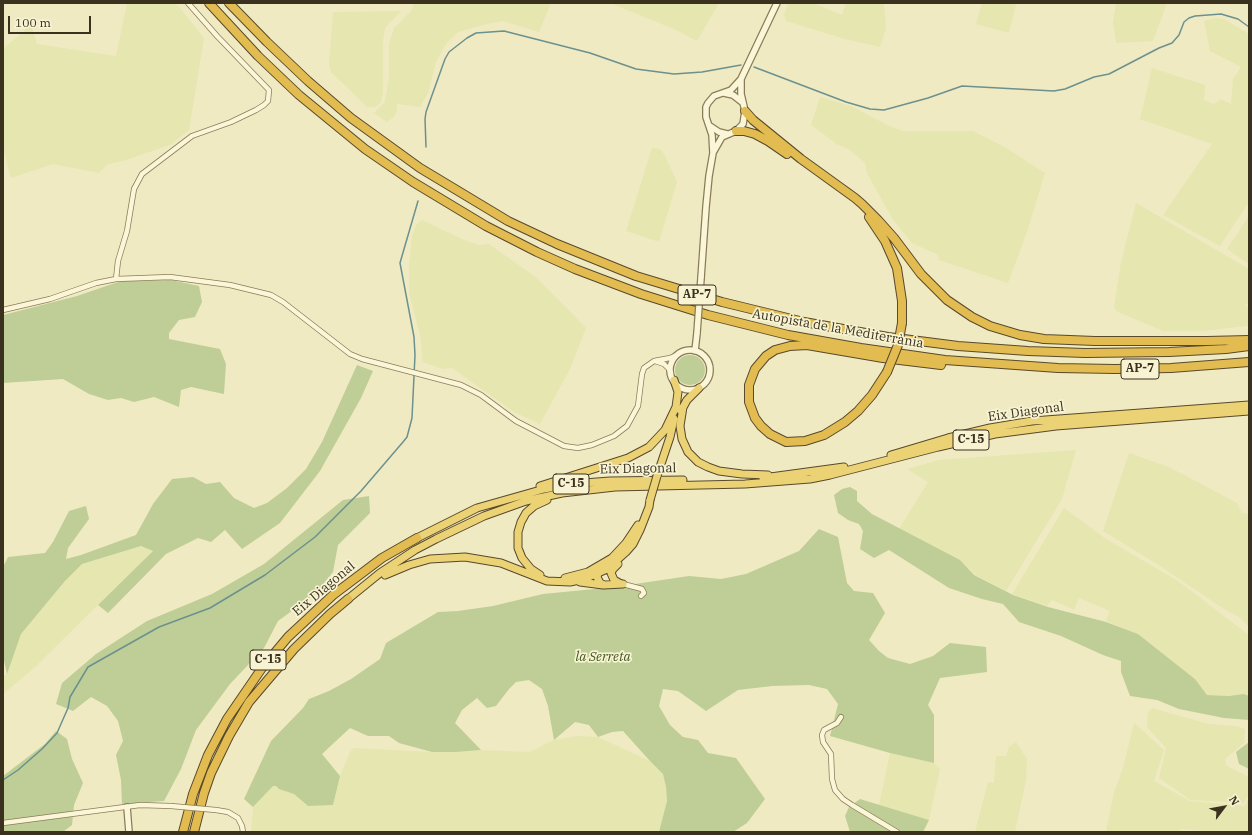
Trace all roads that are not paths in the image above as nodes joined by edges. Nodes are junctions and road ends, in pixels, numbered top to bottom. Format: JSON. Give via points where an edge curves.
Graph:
{"nodes":[{"id":1,"x":188,"y":3,"type":"edge"},
{"id":2,"x":209,"y":3,"type":"edge"},
{"id":3,"x":230,"y":3,"type":"edge"},
{"id":4,"x":777,"y":3,"type":"edge"},
{"id":5,"x":741,"y":79,"type":"junction"},
{"id":6,"x":724,"y":93,"type":"junction"},
{"id":7,"x":744,"y":107,"type":"junction"},
{"id":8,"x":710,"y":126,"type":"junction"},
{"id":9,"x":736,"y":131,"type":"junction"},
{"id":10,"x":727,"y":134,"type":"junction"},
{"id":11,"x":713,"y":153,"type":"junction"},
{"id":12,"x":116,"y":279,"type":"junction"},
{"id":13,"x":3,"y":310,"type":"edge"},
{"id":14,"x":1249,"y":340,"type":"edge"},
{"id":15,"x":1249,"y":346,"type":"edge"},
{"id":16,"x":695,"y":351,"type":"junction"},
{"id":17,"x":677,"y":355,"type":"junction"},
{"id":18,"x":654,"y":361,"type":"junction"},
{"id":19,"x":1249,"y":362,"type":"edge"},
{"id":20,"x":1030,"y":367,"type":"junction"},
{"id":21,"x":672,"y":377,"type":"junction"},
{"id":22,"x":699,"y":388,"type":"junction"},
{"id":23,"x":1249,"y":405,"type":"edge"},
{"id":24,"x":680,"y":407,"type":"junction"},
{"id":25,"x":1249,"y":411,"type":"edge"},
{"id":26,"x":790,"y":475,"type":"junction"},
{"id":27,"x":584,"y":490,"type":"junction"},
{"id":28,"x":477,"y":508,"type":"junction"},
{"id":29,"x":417,"y":538,"type":"joint"},
{"id":30,"x":629,"y":544,"type":"junction"},
{"id":31,"x":597,"y":574,"type":"junction"},
{"id":32,"x":570,"y":582,"type":"junction"},
{"id":33,"x":624,"y":584,"type":"junction"},
{"id":34,"x":604,"y":585,"type":"junction"},
{"id":35,"x":641,"y":596,"type":"dead end"},
{"id":36,"x":348,"y":599,"type":"junction"},
{"id":37,"x":841,"y":717,"type":"dead end"},
{"id":38,"x":127,"y":807,"type":"junction"},
{"id":39,"x":3,"y":823,"type":"edge"},
{"id":40,"x":129,"y":832,"type":"edge"},
{"id":41,"x":184,"y":832,"type":"edge"},
{"id":42,"x":194,"y":832,"type":"edge"},
{"id":43,"x":243,"y":832,"type":"edge"},
{"id":44,"x":896,"y":832,"type":"edge"}],
"edges":[{"from":1,"to":12,"type":"street","via":[[269,90],[268,101],[231,122],[192,136],[142,174],[134,189]]},
{"from":2,"to":20,"type":"highway","name":"Autopista de la Mediterrània","number":"AP-7","via":[[258,56],[299,95],[365,149],[467,215],[575,269],[669,303],[788,334],[917,357]]},
{"from":3,"to":15,"type":"highway","name":"Autopista de la Mediterrània","number":"AP-7","via":[[319,91],[420,168],[508,221],[636,276],[722,302],[804,322],[958,346],[1085,353],[1169,352]]},
{"from":4,"to":5,"type":"street"},
{"from":5,"to":6,"type":"street","via":[[735,87]]},
{"from":5,"to":7,"type":"street"},
{"from":6,"to":7,"type":"street","via":[[733,95]]},
{"from":6,"to":8,"type":"street","via":[[716,95],[706,107],[706,117]]},
{"from":7,"to":9,"type":"street","via":[[743,124]]},
{"from":7,"to":14,"type":"highway","via":[[753,120],[855,198],[878,220],[921,274],[947,300],[985,324],[1020,335],[1044,339],[1207,342]]},
{"from":8,"to":10,"type":"street"},
{"from":8,"to":11,"type":"street"},
{"from":9,"to":10,"type":"street"},
{"from":9,"to":20,"type":"highway","bridge":true,"via":[[744,131],[768,141],[856,204],[874,223],[890,249],[897,268],[902,301],[898,345],[887,372],[858,411],[824,435],[805,441],[786,442],[770,434],[755,418],[749,402],[749,385],[755,369],[766,356],[775,350],[790,346],[807,345],[883,358],[942,365]]},
{"from":10,"to":11,"type":"street","via":[[720,139]]},
{"from":11,"to":16,"type":"street","bridge":true,"via":[[706,207]]},
{"from":12,"to":13,"type":"street"},
{"from":12,"to":18,"type":"street","via":[[170,277],[230,285],[271,295],[350,354],[461,384],[516,421],[564,446],[578,448],[592,445],[627,426],[638,406],[643,370]]},
{"from":16,"to":17,"type":"street","via":[[687,350]]},
{"from":16,"to":22,"type":"street","via":[[706,358],[710,367],[706,382]]},
{"from":17,"to":18,"type":"street"},
{"from":17,"to":21,"type":"street","via":[[671,363]]},
{"from":18,"to":21,"type":"street","via":[[664,364]]},
{"from":19,"to":20,"type":"highway","name":"Autopista de la Mediterrània","number":"AP-7","via":[[1143,369]]},
{"from":21,"to":22,"type":"street","via":[[682,388]]},
{"from":21,"to":24,"type":"highway"},
{"from":22,"to":24,"type":"highway"},
{"from":23,"to":26,"type":"highway","name":"Eix Diagonal","number":"C-15","via":[[1032,421],[948,438],[846,466]]},
{"from":24,"to":26,"type":"highway","via":[[682,439],[688,452],[698,462],[729,472]]},
{"from":24,"to":28,"type":"highway","via":[[660,436],[649,447],[635,455]]},
{"from":24,"to":30,"type":"highway","bridge":true,"via":[[643,524]]},
{"from":25,"to":27,"type":"highway","name":"Eix Diagonal","number":"C-15","via":[[1056,426],[994,434],[810,478]]},
{"from":26,"to":28,"type":"highway","name":"Eix Diagonal","number":"C-15","via":[[732,480],[632,480],[584,483],[544,489]]},
{"from":27,"to":30,"type":"highway","via":[[543,501],[526,513],[517,537],[520,553],[526,564],[544,576],[571,577],[588,572],[604,563]]},
{"from":27,"to":36,"type":"highway","name":"Eix Diagonal","number":"C-15","via":[[526,501],[463,525],[415,550],[380,573]]},
{"from":28,"to":29,"type":"highway","name":"Eix Diagonal","number":"C-15"},
{"from":29,"to":41,"type":"highway","name":"Eix Diagonal","number":"C-15","via":[[382,558],[333,595],[293,632],[262,668],[227,719],[208,755],[193,794]]},
{"from":30,"to":31,"type":"highway"},
{"from":30,"to":33,"type":"highway","via":[[623,560],[612,571],[614,580]]},
{"from":31,"to":32,"type":"highway"},
{"from":31,"to":34,"type":"highway","via":[[598,581]]},
{"from":32,"to":34,"type":"highway"},
{"from":32,"to":36,"type":"highway","via":[[547,581],[489,560],[442,557],[399,568]]},
{"from":33,"to":34,"type":"highway"},
{"from":33,"to":35,"type":"street","via":[[642,588],[644,593]]},
{"from":36,"to":42,"type":"highway","name":"Eix Diagonal","number":"C-15","via":[[294,649],[249,702],[219,754],[204,793]]},
{"from":37,"to":44,"type":"street","via":[[838,723],[824,730],[822,735],[823,742],[831,754],[835,790],[843,799]]},
{"from":38,"to":39,"type":"street"},
{"from":38,"to":40,"type":"street"},
{"from":38,"to":43,"type":"street","bridge":true,"via":[[171,806],[228,812],[238,818]]}]}
